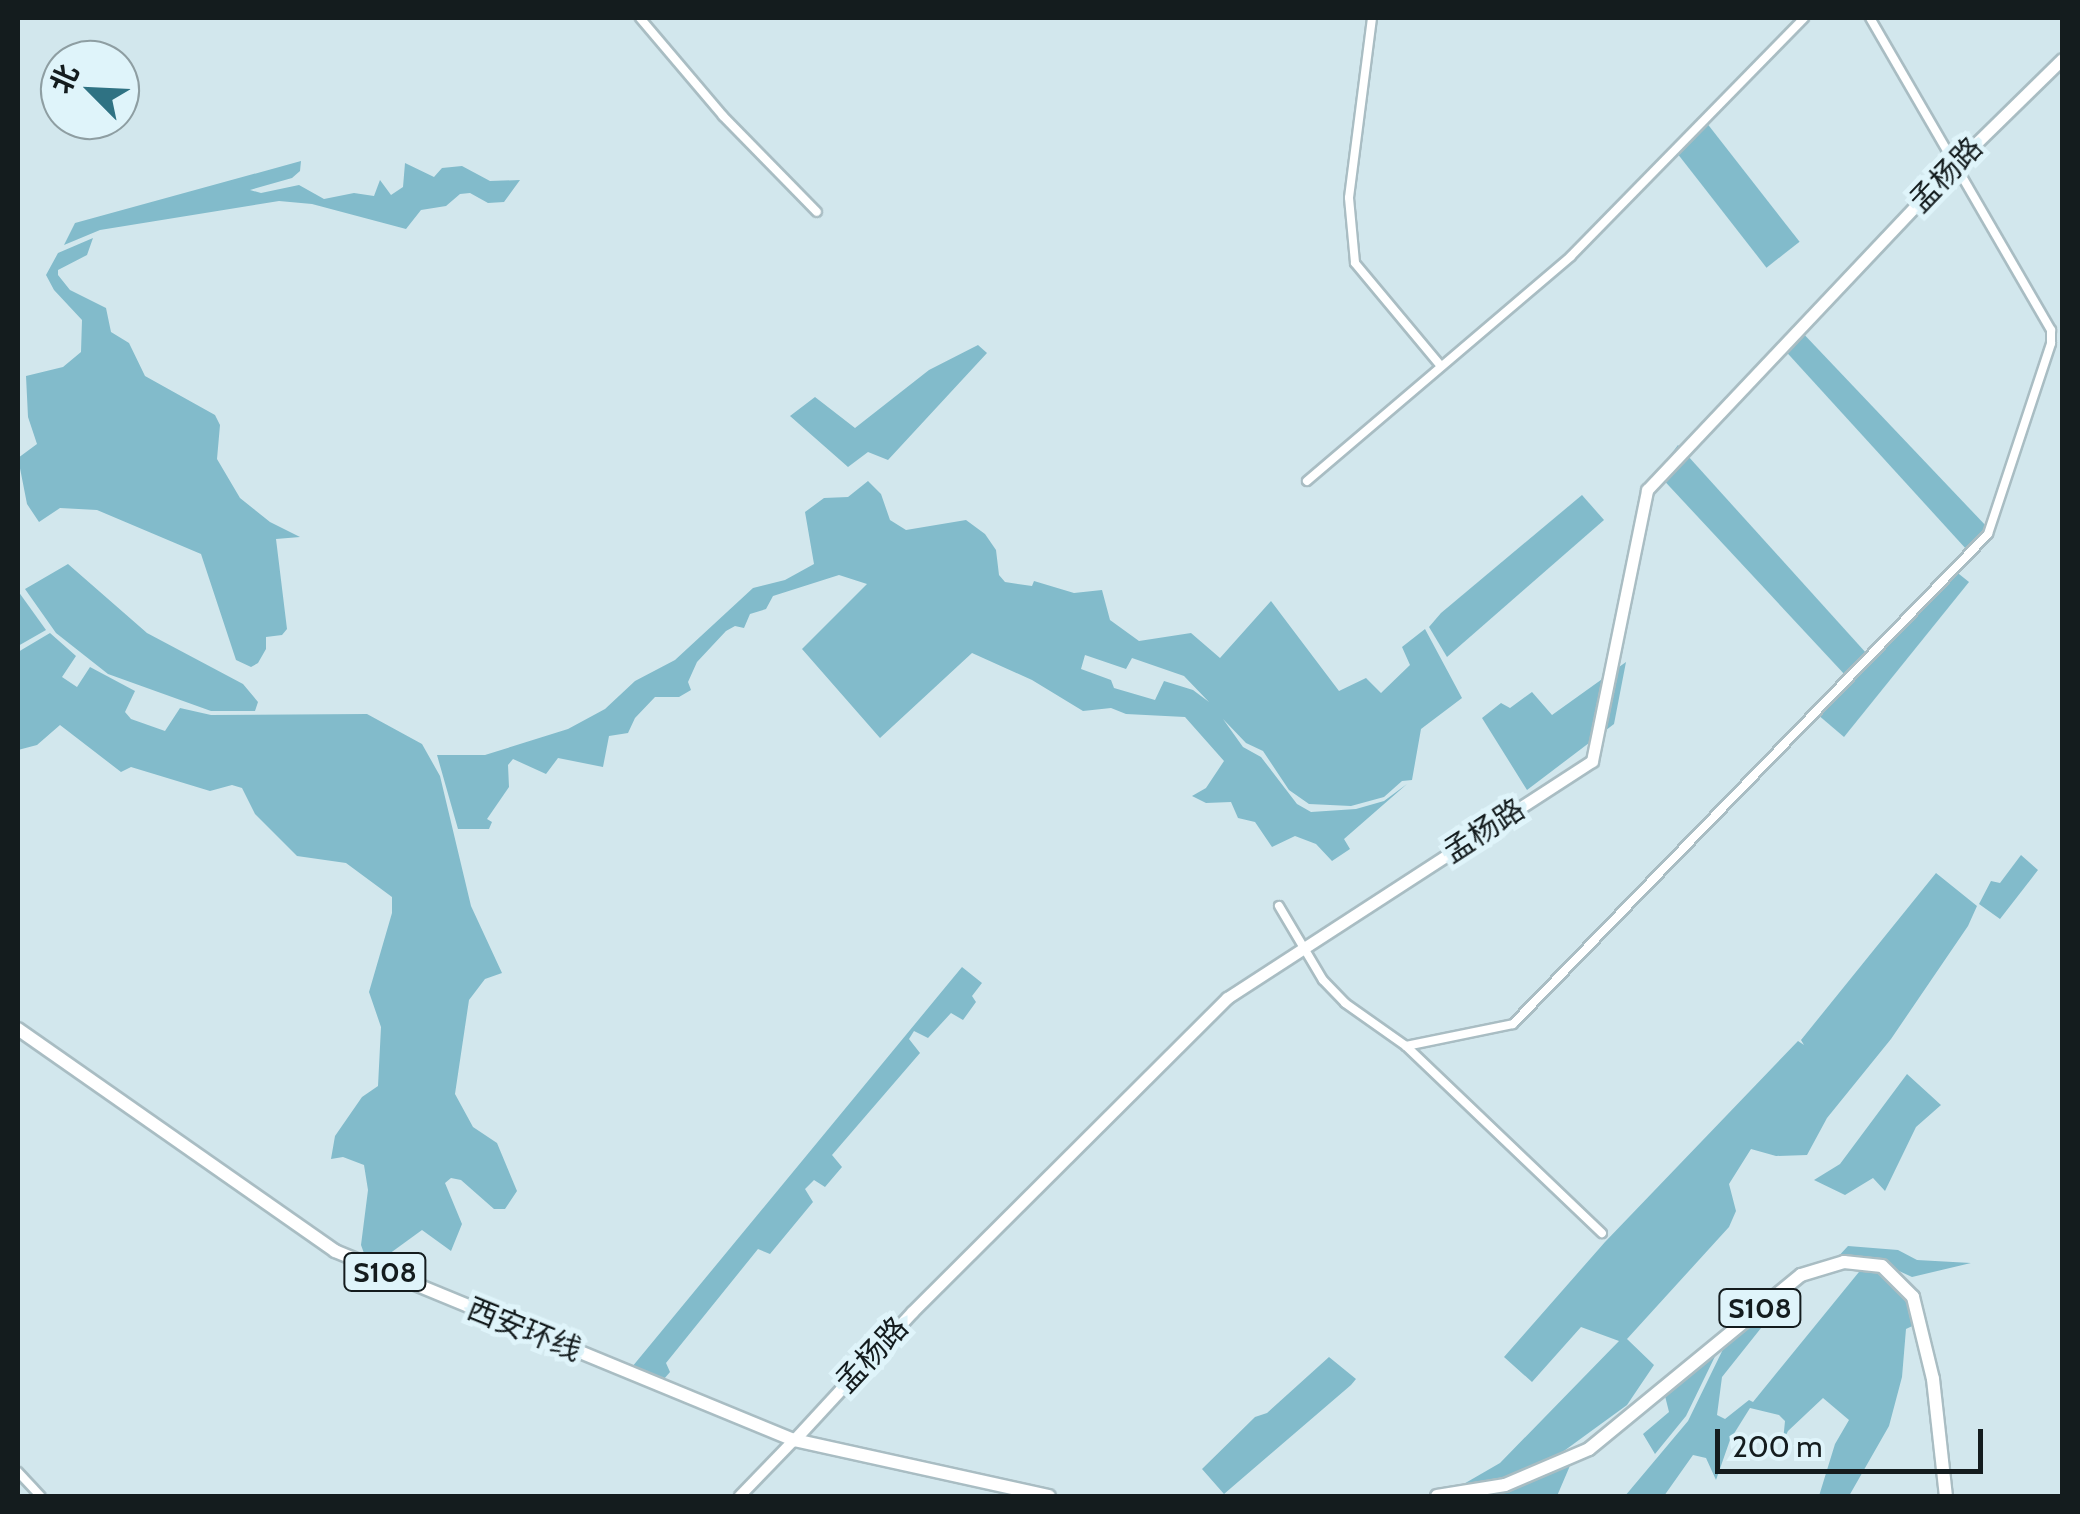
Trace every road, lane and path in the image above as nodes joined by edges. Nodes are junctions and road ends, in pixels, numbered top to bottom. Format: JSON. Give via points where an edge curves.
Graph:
{"nodes":[{"id":1,"x":640,"y":18,"type":"edge"},
{"id":2,"x":1372,"y":18,"type":"edge"},
{"id":3,"x":1804,"y":18,"type":"edge"},
{"id":4,"x":1870,"y":18,"type":"edge"},
{"id":5,"x":2062,"y":59,"type":"edge"},
{"id":6,"x":1957,"y":162,"type":"junction"},
{"id":7,"x":816,"y":212,"type":"dead end"},
{"id":8,"x":1440,"y":365,"type":"junction"},
{"id":9,"x":1307,"y":482,"type":"dead end"},
{"id":10,"x":1279,"y":906,"type":"dead end"},
{"id":11,"x":1304,"y":948,"type":"junction"},
{"id":12,"x":18,"y":1029,"type":"edge"},
{"id":13,"x":1406,"y":1046,"type":"junction"},
{"id":14,"x":1602,"y":1233,"type":"dead end"},
{"id":15,"x":794,"y":1440,"type":"junction"},
{"id":16,"x":18,"y":1472,"type":"edge"},
{"id":17,"x":40,"y":1496,"type":"edge"},
{"id":18,"x":740,"y":1496,"type":"edge"},
{"id":19,"x":1049,"y":1496,"type":"edge"},
{"id":20,"x":1437,"y":1496,"type":"edge"},
{"id":21,"x":1946,"y":1496,"type":"edge"}],
"edges":[{"from":1,"to":7,"type":"street"},
{"from":2,"to":8,"type":"street","via":[[1350,198],[1354,262]]},
{"from":3,"to":8,"type":"street","via":[[1571,256]]},
{"from":4,"to":6,"type":"street"},
{"from":5,"to":6,"type":"main road","name":"孟杨路"},
{"from":6,"to":11,"type":"main road","name":"孟杨路","via":[[1647,490],[1592,761]]},
{"from":6,"to":13,"type":"street","via":[[2051,330],[1988,534],[1513,1024]]},
{"from":8,"to":9,"type":"street"},
{"from":10,"to":11,"type":"street"},
{"from":11,"to":13,"type":"street","via":[[1345,1003]]},
{"from":11,"to":15,"type":"main road","name":"孟杨路","via":[[1228,998],[912,1312]]},
{"from":12,"to":15,"type":"main road","name":"西安环线","number":"S108","via":[[335,1251]]},
{"from":13,"to":14,"type":"street"},
{"from":15,"to":18,"type":"street","name":"孟杨路"},
{"from":15,"to":19,"type":"main road","number":"S108"},
{"from":16,"to":17,"type":"street"},
{"from":20,"to":21,"type":"main road","number":"S108","via":[[1505,1485],[1589,1449],[1801,1275],[1844,1262],[1882,1266],[1913,1297],[1934,1380]]}]}
